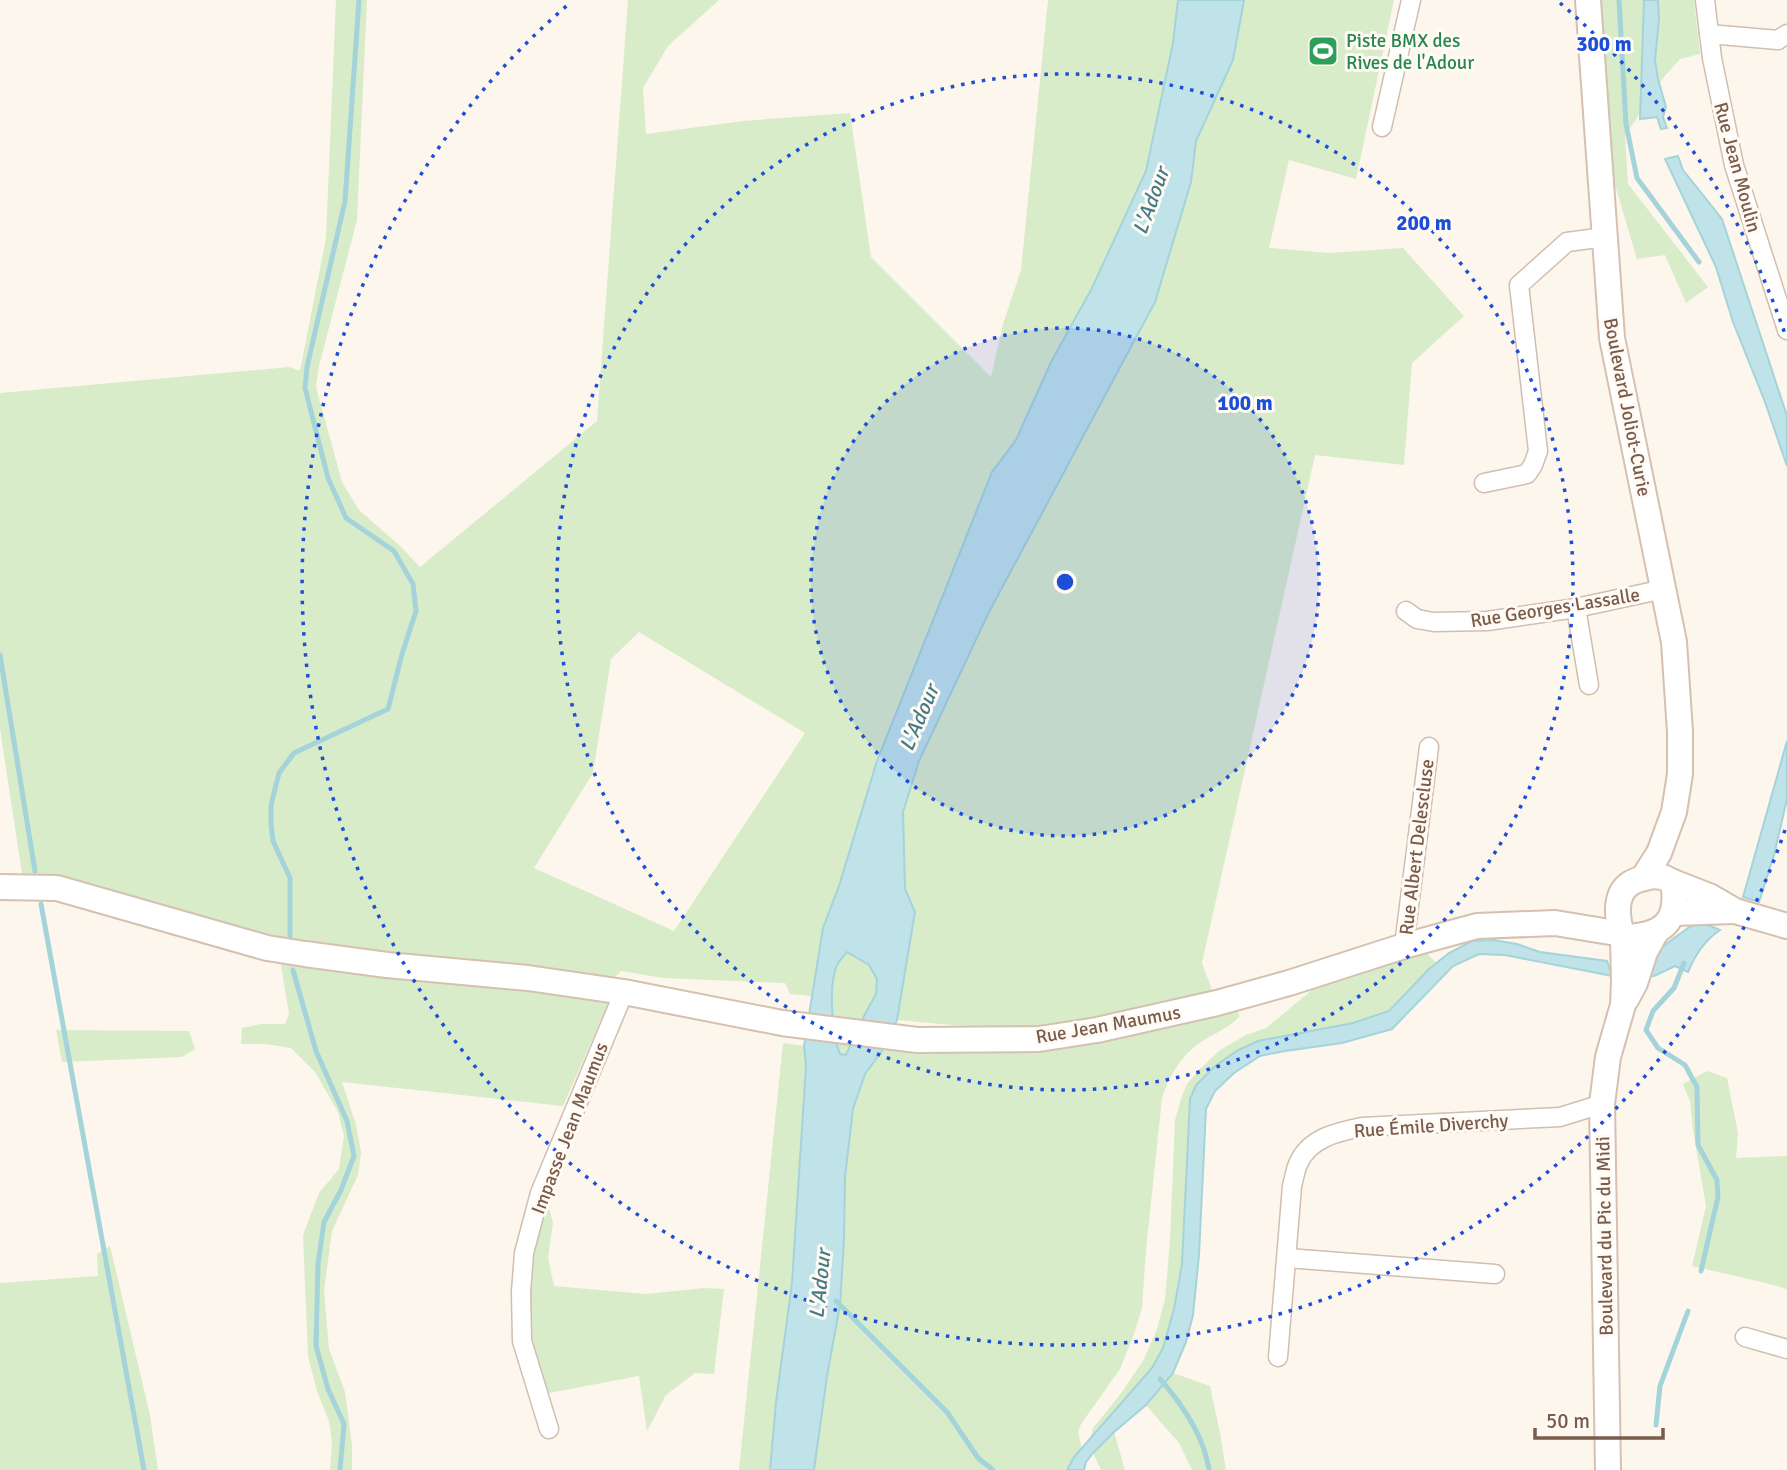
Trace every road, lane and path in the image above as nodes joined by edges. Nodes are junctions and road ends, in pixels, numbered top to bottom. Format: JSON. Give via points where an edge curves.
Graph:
{"nodes":[{"id":1,"x":1411,"y":0,"type":"edge"},
{"id":2,"x":1588,"y":0,"type":"edge"},
{"id":3,"x":1705,"y":0,"type":"edge"},
{"id":4,"x":1709,"y":34,"type":"junction"},
{"id":5,"x":1787,"y":34,"type":"edge"},
{"id":6,"x":1382,"y":127,"type":"dead end"},
{"id":7,"x":1605,"y":237,"type":"junction"},
{"id":8,"x":1787,"y":330,"type":"edge"},
{"id":9,"x":1484,"y":482,"type":"dead end"},
{"id":10,"x":1664,"y":589,"type":"junction"},
{"id":11,"x":1576,"y":608,"type":"junction"},
{"id":12,"x":1406,"y":611,"type":"dead end"},
{"id":13,"x":1589,"y":685,"type":"dead end"},
{"id":14,"x":1429,"y":747,"type":"dead end"},
{"id":15,"x":1674,"y":812,"type":"junction"},
{"id":16,"x":1643,"y":878,"type":"junction"},
{"id":17,"x":1672,"y":881,"type":"junction"},
{"id":18,"x":0,"y":887,"type":"edge"},
{"id":19,"x":1619,"y":897,"type":"junction"},
{"id":20,"x":1735,"y":911,"type":"junction"},
{"id":21,"x":1673,"y":913,"type":"junction"},
{"id":22,"x":1555,"y":923,"type":"junction"},
{"id":23,"x":1787,"y":926,"type":"edge"},
{"id":24,"x":1656,"y":932,"type":"junction"},
{"id":25,"x":1623,"y":936,"type":"junction"},
{"id":26,"x":1404,"y":946,"type":"junction"},
{"id":27,"x":624,"y":992,"type":"junction"},
{"id":28,"x":1623,"y":1004,"type":"junction"},
{"id":29,"x":1602,"y":1104,"type":"junction"},
{"id":30,"x":1287,"y":1258,"type":"junction"},
{"id":31,"x":1494,"y":1274,"type":"dead end"},
{"id":32,"x":1745,"y":1336,"type":"dead end"},
{"id":33,"x":1787,"y":1349,"type":"edge"},
{"id":34,"x":1278,"y":1357,"type":"dead end"},
{"id":35,"x":549,"y":1429,"type":"dead end"},
{"id":36,"x":1608,"y":1470,"type":"edge"}],
"edges":[{"from":1,"to":6,"type":"street"},
{"from":2,"to":7,"type":"main road","name":"Boulevard Joliot-Curie"},
{"from":3,"to":4,"type":"street","name":"Rue Jean Moulin"},
{"from":4,"to":5,"type":"street","via":[[1778,40]]},
{"from":4,"to":8,"type":"street","name":"Rue Jean Moulin","via":[[1734,165]]},
{"from":7,"to":9,"type":"street","via":[[1567,242],[1519,285],[1538,451],[1527,474]]},
{"from":7,"to":10,"type":"main road","name":"Boulevard Joliot-Curie","via":[[1612,338]]},
{"from":10,"to":11,"type":"street","name":"Rue Georges Lassalle"},
{"from":10,"to":15,"type":"main road","name":"Boulevard Joliot-Curie","via":[[1674,642],[1680,732]]},
{"from":11,"to":12,"type":"street","name":"Rue Georges Lassalle","via":[[1473,622],[1434,622]]},
{"from":11,"to":13,"type":"street"},
{"from":14,"to":26,"type":"street","name":"Rue Albert Delescluse"},
{"from":15,"to":16,"type":"main road","via":[[1659,853]]},
{"from":15,"to":17,"type":"main road","via":[[1677,859]]},
{"from":16,"to":17,"type":"main road"},
{"from":16,"to":19,"type":"main road","via":[[1629,884]]},
{"from":17,"to":20,"type":"main road"},
{"from":17,"to":21,"type":"main road"},
{"from":18,"to":27,"type":"main road","name":"Rue Jean Maumus","via":[[57,888],[267,948]]},
{"from":19,"to":22,"type":"main road","via":[[1599,909]]},
{"from":19,"to":25,"type":"main road"},
{"from":20,"to":21,"type":"main road"},
{"from":20,"to":23,"type":"main road"},
{"from":21,"to":24,"type":"main road"},
{"from":22,"to":25,"type":"main road"},
{"from":22,"to":26,"type":"main road","name":"Rue Jean Maumus","via":[[1476,926]]},
{"from":24,"to":25,"type":"main road"},
{"from":24,"to":28,"type":"main road"},
{"from":25,"to":28,"type":"main road"},
{"from":26,"to":27,"type":"main road","name":"Rue Jean Maumus","via":[[1217,1003],[1039,1039],[917,1040],[782,1023]]},
{"from":27,"to":35,"type":"street","name":"Impasse Jean Maumus","via":[[540,1193],[524,1253],[522,1341]]},
{"from":28,"to":29,"type":"main road","name":"Boulevard du Pic du Midi","via":[[1608,1057]]},
{"from":29,"to":30,"type":"street","name":"Rue Émile Diverchy","via":[[1559,1117],[1362,1127],[1314,1143],[1298,1163],[1292,1186]]},
{"from":29,"to":36,"type":"main road","name":"Boulevard du Pic du Midi"},
{"from":30,"to":31,"type":"street"},
{"from":30,"to":34,"type":"street","name":"Rue Émile Diverchy"},
{"from":32,"to":33,"type":"street"}]}
